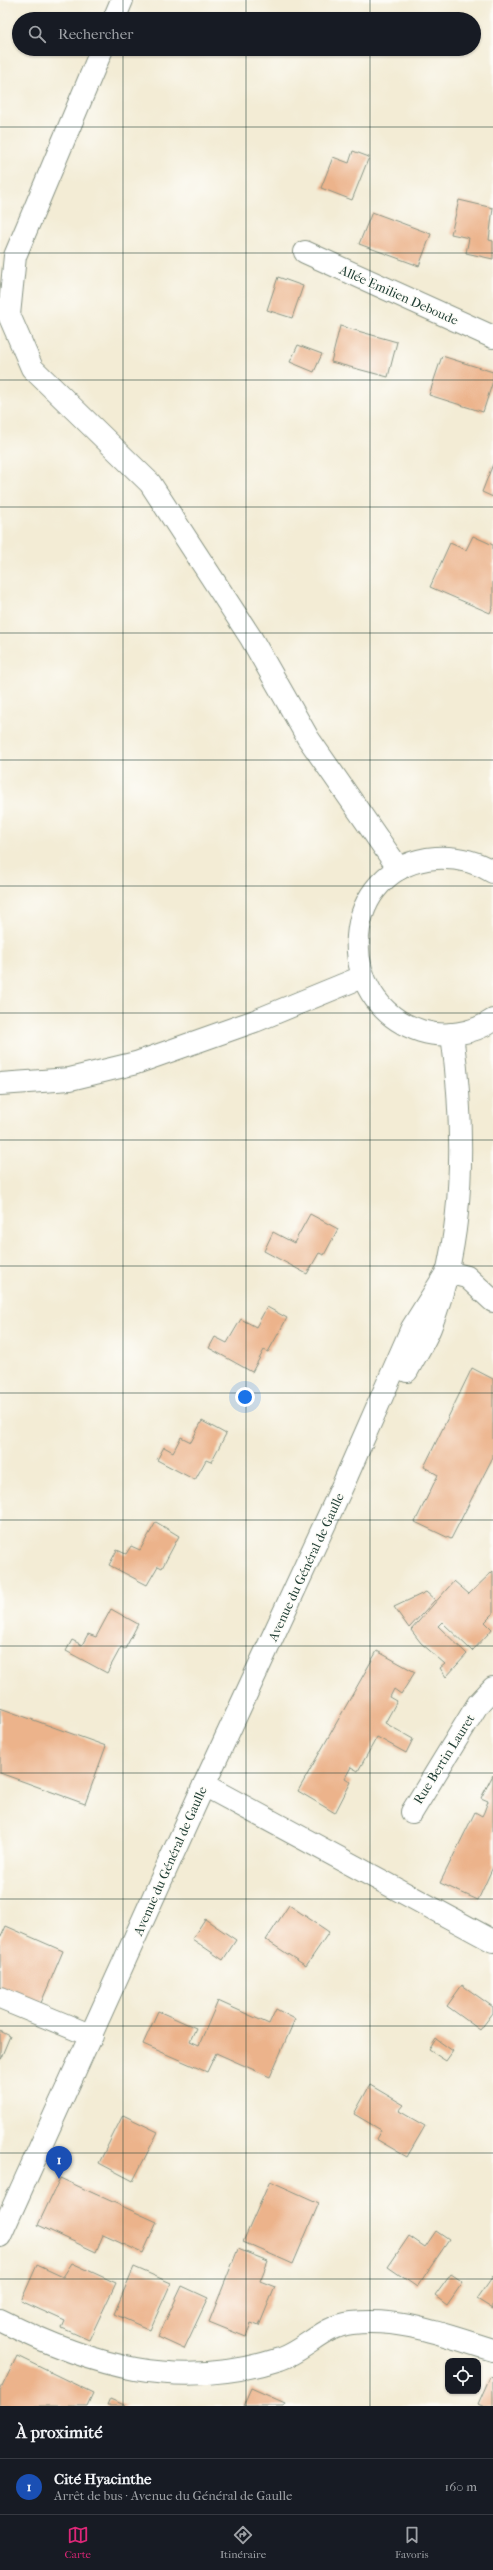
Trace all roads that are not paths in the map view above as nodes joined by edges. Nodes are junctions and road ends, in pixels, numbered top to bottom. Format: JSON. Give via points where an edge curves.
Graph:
{"nodes":[{"id":1,"x":122,"y":0,"type":"edge"},
{"id":2,"x":117,"y":12,"type":"edge"},
{"id":3,"x":99,"y":56,"type":"edge"},
{"id":4,"x":305,"y":252,"type":"dead end"},
{"id":5,"x":4,"y":314,"type":"edge"},
{"id":6,"x":493,"y":337,"type":"edge"},
{"id":7,"x":399,"y":869,"type":"junction"},
{"id":8,"x":493,"y":872,"type":"edge"},
{"id":9,"x":362,"y":977,"type":"junction"},
{"id":10,"x":493,"y":1020,"type":"edge"},
{"id":11,"x":452,"y":1034,"type":"junction"},
{"id":12,"x":0,"y":1084,"type":"edge"},
{"id":13,"x":447,"y":1272,"type":"junction"},
{"id":14,"x":493,"y":1301,"type":"edge"},
{"id":15,"x":493,"y":1688,"type":"edge"},
{"id":16,"x":204,"y":1785,"type":"junction"},
{"id":17,"x":412,"y":1812,"type":"dead end"},
{"id":18,"x":493,"y":1941,"type":"edge"},
{"id":19,"x":0,"y":1998,"type":"edge"},
{"id":20,"x":92,"y":2036,"type":"junction"},
{"id":21,"x":0,"y":2236,"type":"edge"},
{"id":22,"x":0,"y":2320,"type":"edge"},
{"id":23,"x":493,"y":2350,"type":"edge"}],
"edges":[{"from":1,"to":2,"type":"street"},
{"from":3,"to":5,"type":"street","via":[[16,256]]},
{"from":4,"to":6,"type":"street","name":"Allée Emilien Deboude"},
{"from":5,"to":7,"type":"street","via":[[32,368],[150,483],[251,638],[308,738]]},
{"from":7,"to":8,"type":"street","via":[[424,859],[452,857],[479,863]]},
{"from":7,"to":9,"type":"street","via":[[380,885],[366,905],[358,928],[356,953]]},
{"from":9,"to":11,"type":"street","via":[[373,997],[388,1014],[408,1027],[429,1034]]},
{"from":9,"to":12,"type":"street","via":[[255,1021],[136,1063],[70,1079]]},
{"from":10,"to":11,"type":"street","via":[[471,1031]]},
{"from":11,"to":13,"type":"street","name":"Avenue du Général de Gaulle","via":[[459,1121],[459,1202]]},
{"from":13,"to":14,"type":"street","via":[[467,1277]]},
{"from":13,"to":16,"type":"street","name":"Avenue du Général de Gaulle","via":[[412,1328],[342,1488]]},
{"from":15,"to":17,"type":"street","name":"Rue Bertin Lauret","via":[[478,1704]]},
{"from":16,"to":18,"type":"street"},
{"from":16,"to":20,"type":"street","name":"Avenue du Général de Gaulle"},
{"from":19,"to":20,"type":"street"},
{"from":20,"to":21,"type":"street","name":"Avenue du Général de Gaulle"},
{"from":22,"to":23,"type":"street","via":[[71,2352],[140,2371],[172,2374],[228,2370],[280,2358],[304,2347],[324,2331],[351,2323],[396,2322]]}]}
